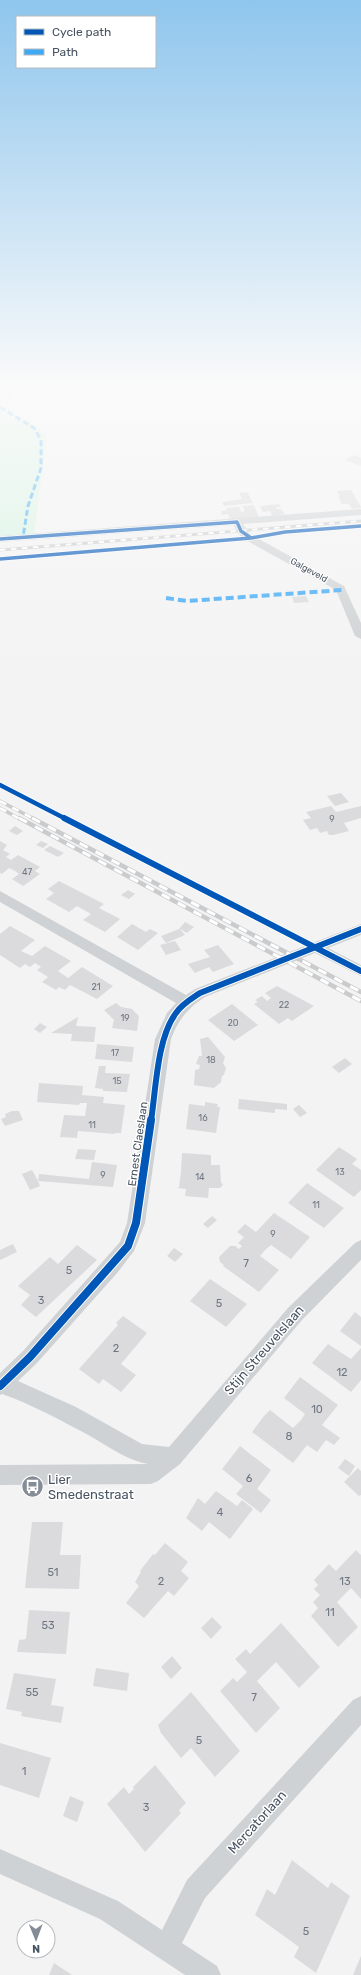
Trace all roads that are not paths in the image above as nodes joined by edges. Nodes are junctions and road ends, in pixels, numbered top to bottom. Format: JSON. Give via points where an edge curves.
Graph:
{"nodes":[{"id":1,"x":361,"y":512,"type":"edge"},
{"id":2,"x":238,"y":522,"type":"junction"},
{"id":3,"x":0,"y":539,"type":"edge"},
{"id":4,"x":361,"y":636,"type":"edge"},
{"id":5,"x":0,"y":896,"type":"edge"},
{"id":6,"x":361,"y":929,"type":"edge"},
{"id":7,"x":316,"y":948,"type":"junction"},
{"id":8,"x":361,"y":971,"type":"edge"},
{"id":9,"x":186,"y":1002,"type":"junction"},
{"id":10,"x":361,"y":1248,"type":"edge"},
{"id":11,"x":1,"y":1386,"type":"edge"},
{"id":12,"x":172,"y":1457,"type":"junction"},
{"id":13,"x":0,"y":1475,"type":"edge"},
{"id":14,"x":361,"y":1708,"type":"edge"},
{"id":15,"x":0,"y":1861,"type":"edge"},
{"id":16,"x":167,"y":1946,"type":"junction"},
{"id":17,"x":208,"y":1975,"type":"edge"}],
"edges":[{"from":1,"to":2,"type":"street"},
{"from":2,"to":3,"type":"street"},
{"from":2,"to":4,"type":"street","name":"Galgeveld","via":[[246,536],[340,588]]},
{"from":5,"to":9,"type":"street"},
{"from":6,"to":7,"type":"street"},
{"from":7,"to":8,"type":"street"},
{"from":7,"to":9,"type":"street","name":"Ernest Claeslaan","via":[[200,993]]},
{"from":9,"to":11,"type":"street","name":"Ernest Claeslaan","via":[[174,1013],[163,1039],[136,1223],[128,1246]]},
{"from":10,"to":12,"type":"street","name":"Stijn Streuvelslaan","via":[[295,1314]]},
{"from":11,"to":12,"type":"street","via":[[25,1393],[69,1414],[140,1453]]},
{"from":12,"to":13,"type":"street","name":"Stijn Streuvelslaan","via":[[151,1474]]},
{"from":14,"to":16,"type":"street","name":"Mercatorlaan","via":[[196,1889]]},
{"from":15,"to":16,"type":"street","via":[[109,1910]]},
{"from":16,"to":17,"type":"street"}]}
